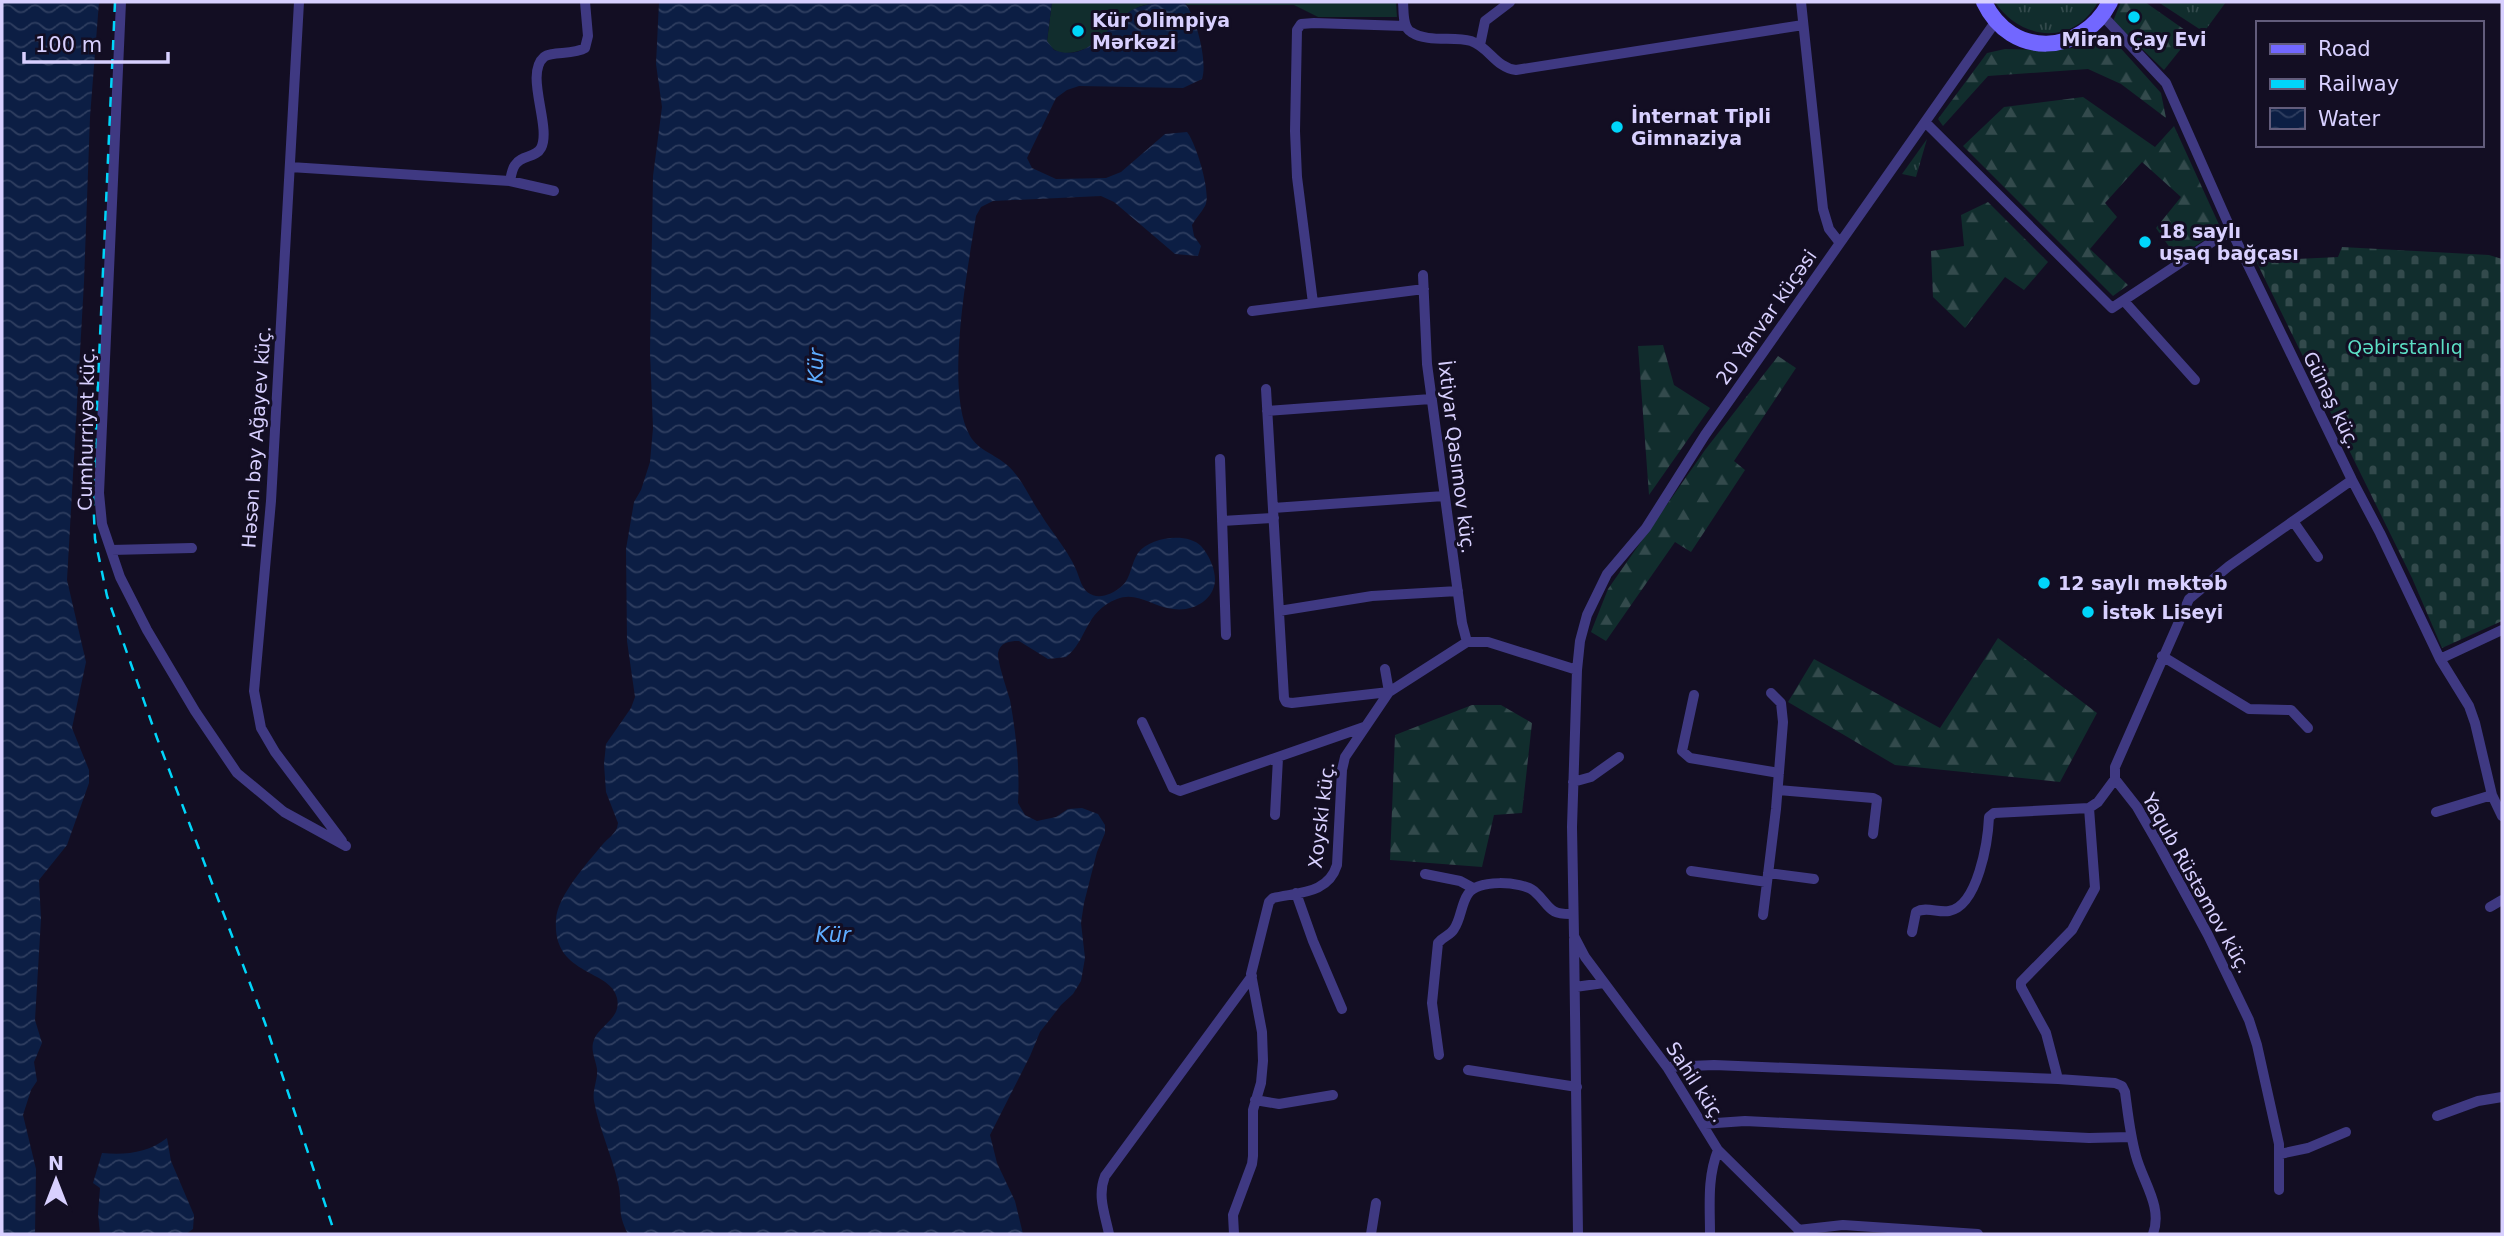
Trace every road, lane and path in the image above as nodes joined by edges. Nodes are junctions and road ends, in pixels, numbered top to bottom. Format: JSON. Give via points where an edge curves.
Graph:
{"nodes":[{"id":1,"x":121,"y":2,"type":"edge"},
{"id":2,"x":299,"y":2,"type":"edge"},
{"id":3,"x":585,"y":2,"type":"edge"},
{"id":4,"x":1404,"y":2,"type":"edge"},
{"id":5,"x":1510,"y":2,"type":"edge"},
{"id":6,"x":1801,"y":2,"type":"edge"},
{"id":7,"x":1984,"y":2,"type":"edge"},
{"id":8,"x":2106,"y":9,"type":"edge"},
{"id":9,"x":1996,"y":21,"type":"junction"},
{"id":10,"x":1803,"y":25,"type":"junction"},
{"id":11,"x":1405,"y":26,"type":"junction"},
{"id":12,"x":1480,"y":45,"type":"junction"},
{"id":13,"x":1926,"y":123,"type":"junction"},
{"id":14,"x":289,"y":167,"type":"junction"},
{"id":15,"x":510,"y":181,"type":"junction"},
{"id":16,"x":554,"y":191,"type":"dead end"},
{"id":17,"x":2232,"y":232,"type":"junction"},
{"id":18,"x":1840,"y":243,"type":"junction"},
{"id":19,"x":1423,"y":275,"type":"dead end"},
{"id":20,"x":1424,"y":289,"type":"junction"},
{"id":21,"x":2124,"y":301,"type":"junction"},
{"id":22,"x":1313,"y":303,"type":"junction"},
{"id":23,"x":1252,"y":311,"type":"dead end"},
{"id":24,"x":2195,"y":380,"type":"dead end"},
{"id":25,"x":1266,"y":389,"type":"dead end"},
{"id":26,"x":1431,"y":399,"type":"junction"},
{"id":27,"x":1268,"y":411,"type":"junction"},
{"id":28,"x":1220,"y":459,"type":"dead end"},
{"id":29,"x":2351,"y":480,"type":"junction"},
{"id":30,"x":1444,"y":496,"type":"junction"},
{"id":31,"x":1273,"y":513,"type":"junction"},
{"id":32,"x":1222,"y":521,"type":"junction"},
{"id":33,"x":2293,"y":521,"type":"junction"},
{"id":34,"x":192,"y":548,"type":"dead end"},
{"id":35,"x":111,"y":550,"type":"junction"},
{"id":36,"x":2318,"y":557,"type":"dead end"},
{"id":37,"x":1458,"y":591,"type":"junction"},
{"id":38,"x":1279,"y":611,"type":"junction"},
{"id":39,"x":2502,"y":630,"type":"edge"},
{"id":40,"x":1226,"y":635,"type":"dead end"},
{"id":41,"x":1580,"y":641,"type":"joint"},
{"id":42,"x":1467,"y":642,"type":"junction"},
{"id":43,"x":2162,"y":656,"type":"junction"},
{"id":44,"x":2440,"y":659,"type":"junction"},
{"id":45,"x":1385,"y":669,"type":"dead end"},
{"id":46,"x":1577,"y":670,"type":"junction"},
{"id":47,"x":1390,"y":692,"type":"junction"},
{"id":48,"x":1770,"y":693,"type":"dead end"},
{"id":49,"x":1694,"y":695,"type":"dead end"},
{"id":50,"x":1142,"y":722,"type":"dead end"},
{"id":51,"x":1364,"y":727,"type":"junction"},
{"id":52,"x":2308,"y":728,"type":"dead end"},
{"id":53,"x":1619,"y":757,"type":"dead end"},
{"id":54,"x":1278,"y":758,"type":"junction"},
{"id":55,"x":1779,"y":773,"type":"junction"},
{"id":56,"x":2115,"y":779,"type":"junction"},
{"id":57,"x":1573,"y":782,"type":"junction"},
{"id":58,"x":1778,"y":790,"type":"junction"},
{"id":59,"x":2493,"y":795,"type":"junction"},
{"id":60,"x":2089,"y":808,"type":"junction"},
{"id":61,"x":2436,"y":812,"type":"dead end"},
{"id":62,"x":1275,"y":815,"type":"dead end"},
{"id":63,"x":2502,"y":816,"type":"edge"},
{"id":64,"x":1873,"y":834,"type":"dead end"},
{"id":65,"x":346,"y":846,"type":"joint"},
{"id":66,"x":1691,"y":871,"type":"dead end"},
{"id":67,"x":1425,"y":874,"type":"dead end"},
{"id":68,"x":1768,"y":878,"type":"junction"},
{"id":69,"x":1814,"y":879,"type":"dead end"},
{"id":70,"x":1473,"y":888,"type":"junction"},
{"id":71,"x":1296,"y":893,"type":"junction"},
{"id":72,"x":2502,"y":900,"type":"edge"},
{"id":73,"x":2490,"y":906,"type":"dead end"},
{"id":74,"x":1573,"y":914,"type":"junction"},
{"id":75,"x":1763,"y":915,"type":"dead end"},
{"id":76,"x":1912,"y":932,"type":"dead end"},
{"id":77,"x":1574,"y":936,"type":"junction"},
{"id":78,"x":1252,"y":976,"type":"junction"},
{"id":79,"x":1604,"y":982,"type":"junction"},
{"id":80,"x":1575,"y":987,"type":"junction"},
{"id":81,"x":1342,"y":1009,"type":"dead end"},
{"id":82,"x":1439,"y":1055,"type":"dead end"},
{"id":83,"x":1667,"y":1067,"type":"junction"},
{"id":84,"x":1468,"y":1070,"type":"dead end"},
{"id":85,"x":2058,"y":1079,"type":"junction"},
{"id":86,"x":1577,"y":1087,"type":"junction"},
{"id":87,"x":1333,"y":1095,"type":"dead end"},
{"id":88,"x":2502,"y":1097,"type":"edge"},
{"id":89,"x":1255,"y":1100,"type":"junction"},
{"id":90,"x":2437,"y":1116,"type":"dead end"},
{"id":91,"x":1702,"y":1124,"type":"junction"},
{"id":92,"x":2346,"y":1132,"type":"dead end"},
{"id":93,"x":2131,"y":1137,"type":"junction"},
{"id":94,"x":1718,"y":1150,"type":"junction"},
{"id":95,"x":2280,"y":1154,"type":"junction"},
{"id":96,"x":2279,"y":1190,"type":"dead end"},
{"id":97,"x":1377,"y":1203,"type":"dead end"},
{"id":98,"x":1800,"y":1232,"type":"edge"},
{"id":99,"x":1109,"y":1234,"type":"edge"},
{"id":100,"x":1234,"y":1234,"type":"edge"},
{"id":101,"x":1371,"y":1234,"type":"edge"},
{"id":102,"x":1578,"y":1234,"type":"edge"},
{"id":103,"x":1710,"y":1234,"type":"edge"},
{"id":104,"x":1978,"y":1234,"type":"edge"},
{"id":105,"x":2153,"y":1234,"type":"edge"}],
"edges":[{"from":1,"to":35,"type":"street","name":"Cumhurriyət küç.","via":[[99,493]]},
{"from":2,"to":14,"type":"street","name":"Həsən bəy Ağayev küç."},
{"from":3,"to":15,"type":"street","via":[[586,48],[542,58],[537,85],[542,147],[536,155],[515,164]]},
{"from":4,"to":11,"type":"street"},
{"from":5,"to":12,"type":"street","via":[[1485,21]]},
{"from":6,"to":10,"type":"street"},
{"from":7,"to":9,"type":"main road"},
{"from":8,"to":9,"type":"main road","via":[[2086,32],[2057,43],[2017,37]]},
{"from":8,"to":17,"type":"street","name":"Günəş küç.","via":[[2166,83]]},
{"from":9,"to":13,"type":"street","name":"20 Yanvar küçəsi"},
{"from":10,"to":12,"type":"street","via":[[1516,70],[1505,68]]},
{"from":10,"to":18,"type":"street","via":[[1823,209],[1829,229]]},
{"from":11,"to":12,"type":"street","via":[[1418,35]]},
{"from":11,"to":22,"type":"street","via":[[1314,23],[1301,24],[1297,30],[1297,177]]},
{"from":13,"to":18,"type":"street","name":"20 Yanvar küçəsi"},
{"from":13,"to":21,"type":"street","via":[[2112,308]]},
{"from":14,"to":15,"type":"street"},
{"from":14,"to":65,"type":"street","name":"Həsən bəy Ağayev küç.","via":[[271,501],[254,691],[261,728],[275,752]]},
{"from":15,"to":16,"type":"street"},
{"from":17,"to":21,"type":"street"},
{"from":17,"to":29,"type":"street","name":"Günəş küç."},
{"from":18,"to":41,"type":"street","name":"20 Yanvar küçəsi","via":[[1705,435],[1646,528],[1607,574]]},
{"from":19,"to":20,"type":"street","name":"İxtiyar Qasımov küç."},
{"from":20,"to":22,"type":"street"},
{"from":20,"to":26,"type":"street","name":"İxtiyar Qasımov küç."},
{"from":21,"to":24,"type":"street"},
{"from":22,"to":23,"type":"street"},
{"from":25,"to":27,"type":"street"},
{"from":26,"to":27,"type":"street"},
{"from":26,"to":30,"type":"street","name":"İxtiyar Qasımov küç."},
{"from":27,"to":31,"type":"street"},
{"from":28,"to":32,"type":"street"},
{"from":29,"to":33,"type":"street"},
{"from":29,"to":44,"type":"street","name":"Günəş küç."},
{"from":30,"to":31,"type":"street"},
{"from":30,"to":37,"type":"street","name":"İxtiyar Qasımov küç."},
{"from":31,"to":32,"type":"street"},
{"from":31,"to":38,"type":"street"},
{"from":32,"to":40,"type":"street"},
{"from":33,"to":36,"type":"street"},
{"from":33,"to":43,"type":"street","via":[[2193,595]]},
{"from":34,"to":35,"type":"street"},
{"from":35,"to":65,"type":"street","name":"Cumhurriyət küç.","via":[[147,630],[237,773],[284,812]]},
{"from":37,"to":38,"type":"street","via":[[1372,597]]},
{"from":37,"to":42,"type":"street","name":"İxtiyar Qasımov küç."},
{"from":38,"to":47,"type":"street","via":[[1286,702]]},
{"from":39,"to":44,"type":"street"},
{"from":41,"to":46,"type":"street","name":"Sahil küç."},
{"from":42,"to":46,"type":"street","via":[[1488,642]]},
{"from":42,"to":47,"type":"street","name":"Xoyski küç."},
{"from":43,"to":52,"type":"street","via":[[2249,709],[2291,710]]},
{"from":43,"to":56,"type":"street","via":[[2117,758]]},
{"from":44,"to":59,"type":"street","name":"Günəş küç.","via":[[2473,715]]},
{"from":45,"to":47,"type":"street"},
{"from":46,"to":57,"type":"street","name":"Sahil küç."},
{"from":47,"to":51,"type":"street","name":"Xoyski küç."},
{"from":48,"to":55,"type":"street","via":[[1783,710]]},
{"from":49,"to":55,"type":"street","via":[[1684,755]]},
{"from":50,"to":54,"type":"street","via":[[1173,788],[1180,791]]},
{"from":51,"to":54,"type":"street"},
{"from":51,"to":71,"type":"street","name":"Xoyski küç.","via":[[1342,770],[1333,878],[1323,887]]},
{"from":53,"to":57,"type":"street","via":[[1591,777]]},
{"from":54,"to":62,"type":"street"},
{"from":55,"to":58,"type":"street"},
{"from":56,"to":60,"type":"street"},
{"from":56,"to":95,"type":"street","name":"Yaqub Rüstəmov küç.","via":[[2160,847],[2240,1000],[2257,1045]]},
{"from":57,"to":74,"type":"street","name":"Sahil küç."},
{"from":58,"to":64,"type":"street","via":[[1873,798],[1878,805]]},
{"from":58,"to":68,"type":"street"},
{"from":59,"to":61,"type":"street"},
{"from":59,"to":63,"type":"street","name":"Günəş küç."},
{"from":60,"to":76,"type":"street","via":[[1994,813],[1989,817],[1976,884],[1952,911],[1916,912]]},
{"from":60,"to":85,"type":"street","via":[[2095,888],[2072,930],[2021,982],[2046,1033]]},
{"from":66,"to":68,"type":"street"},
{"from":67,"to":70,"type":"street"},
{"from":68,"to":69,"type":"street"},
{"from":68,"to":75,"type":"street"},
{"from":70,"to":74,"type":"street","via":[[1515,883],[1534,891],[1552,911]]},
{"from":70,"to":82,"type":"street","via":[[1452,933],[1438,943],[1432,1003]]},
{"from":71,"to":78,"type":"street","name":"Xoyski küç.","via":[[1269,902]]},
{"from":71,"to":81,"type":"street"},
{"from":72,"to":73,"type":"street"},
{"from":74,"to":77,"type":"street","name":"Sahil küç."},
{"from":77,"to":79,"type":"street","name":"Sahil küç."},
{"from":77,"to":80,"type":"street","name":"Sahil küç."},
{"from":78,"to":89,"type":"street","name":"Xoyski küç.","via":[[1262,1041],[1261,1083]]},
{"from":78,"to":99,"type":"street","via":[[1105,1176],[1101,1197]]},
{"from":79,"to":80,"type":"street"},
{"from":79,"to":83,"type":"street","name":"Sahil küç."},
{"from":80,"to":86,"type":"street","name":"Sahil küç."},
{"from":83,"to":85,"type":"street"},
{"from":83,"to":91,"type":"street","name":"Sahil küç."},
{"from":84,"to":86,"type":"street"},
{"from":85,"to":93,"type":"street","via":[[2122,1086]]},
{"from":86,"to":102,"type":"street","name":"Sahil küç."},
{"from":87,"to":89,"type":"street","via":[[1279,1104]]},
{"from":88,"to":90,"type":"street"},
{"from":89,"to":100,"type":"street","name":"Xoyski küç.","via":[[1252,1164],[1233,1215]]},
{"from":91,"to":93,"type":"street","via":[[1745,1121]]},
{"from":91,"to":94,"type":"street","name":"Sahil küç."},
{"from":92,"to":95,"type":"street"},
{"from":93,"to":105,"type":"street","via":[[2155,1210]]},
{"from":94,"to":98,"type":"street","name":"Sahil küç."},
{"from":94,"to":103,"type":"street","via":[[1709,1182]]},
{"from":95,"to":96,"type":"street","name":"Yaqub Rüstəmov küç."},
{"from":97,"to":101,"type":"street"},
{"from":98,"to":104,"type":"street","via":[[1843,1226]]}]}
